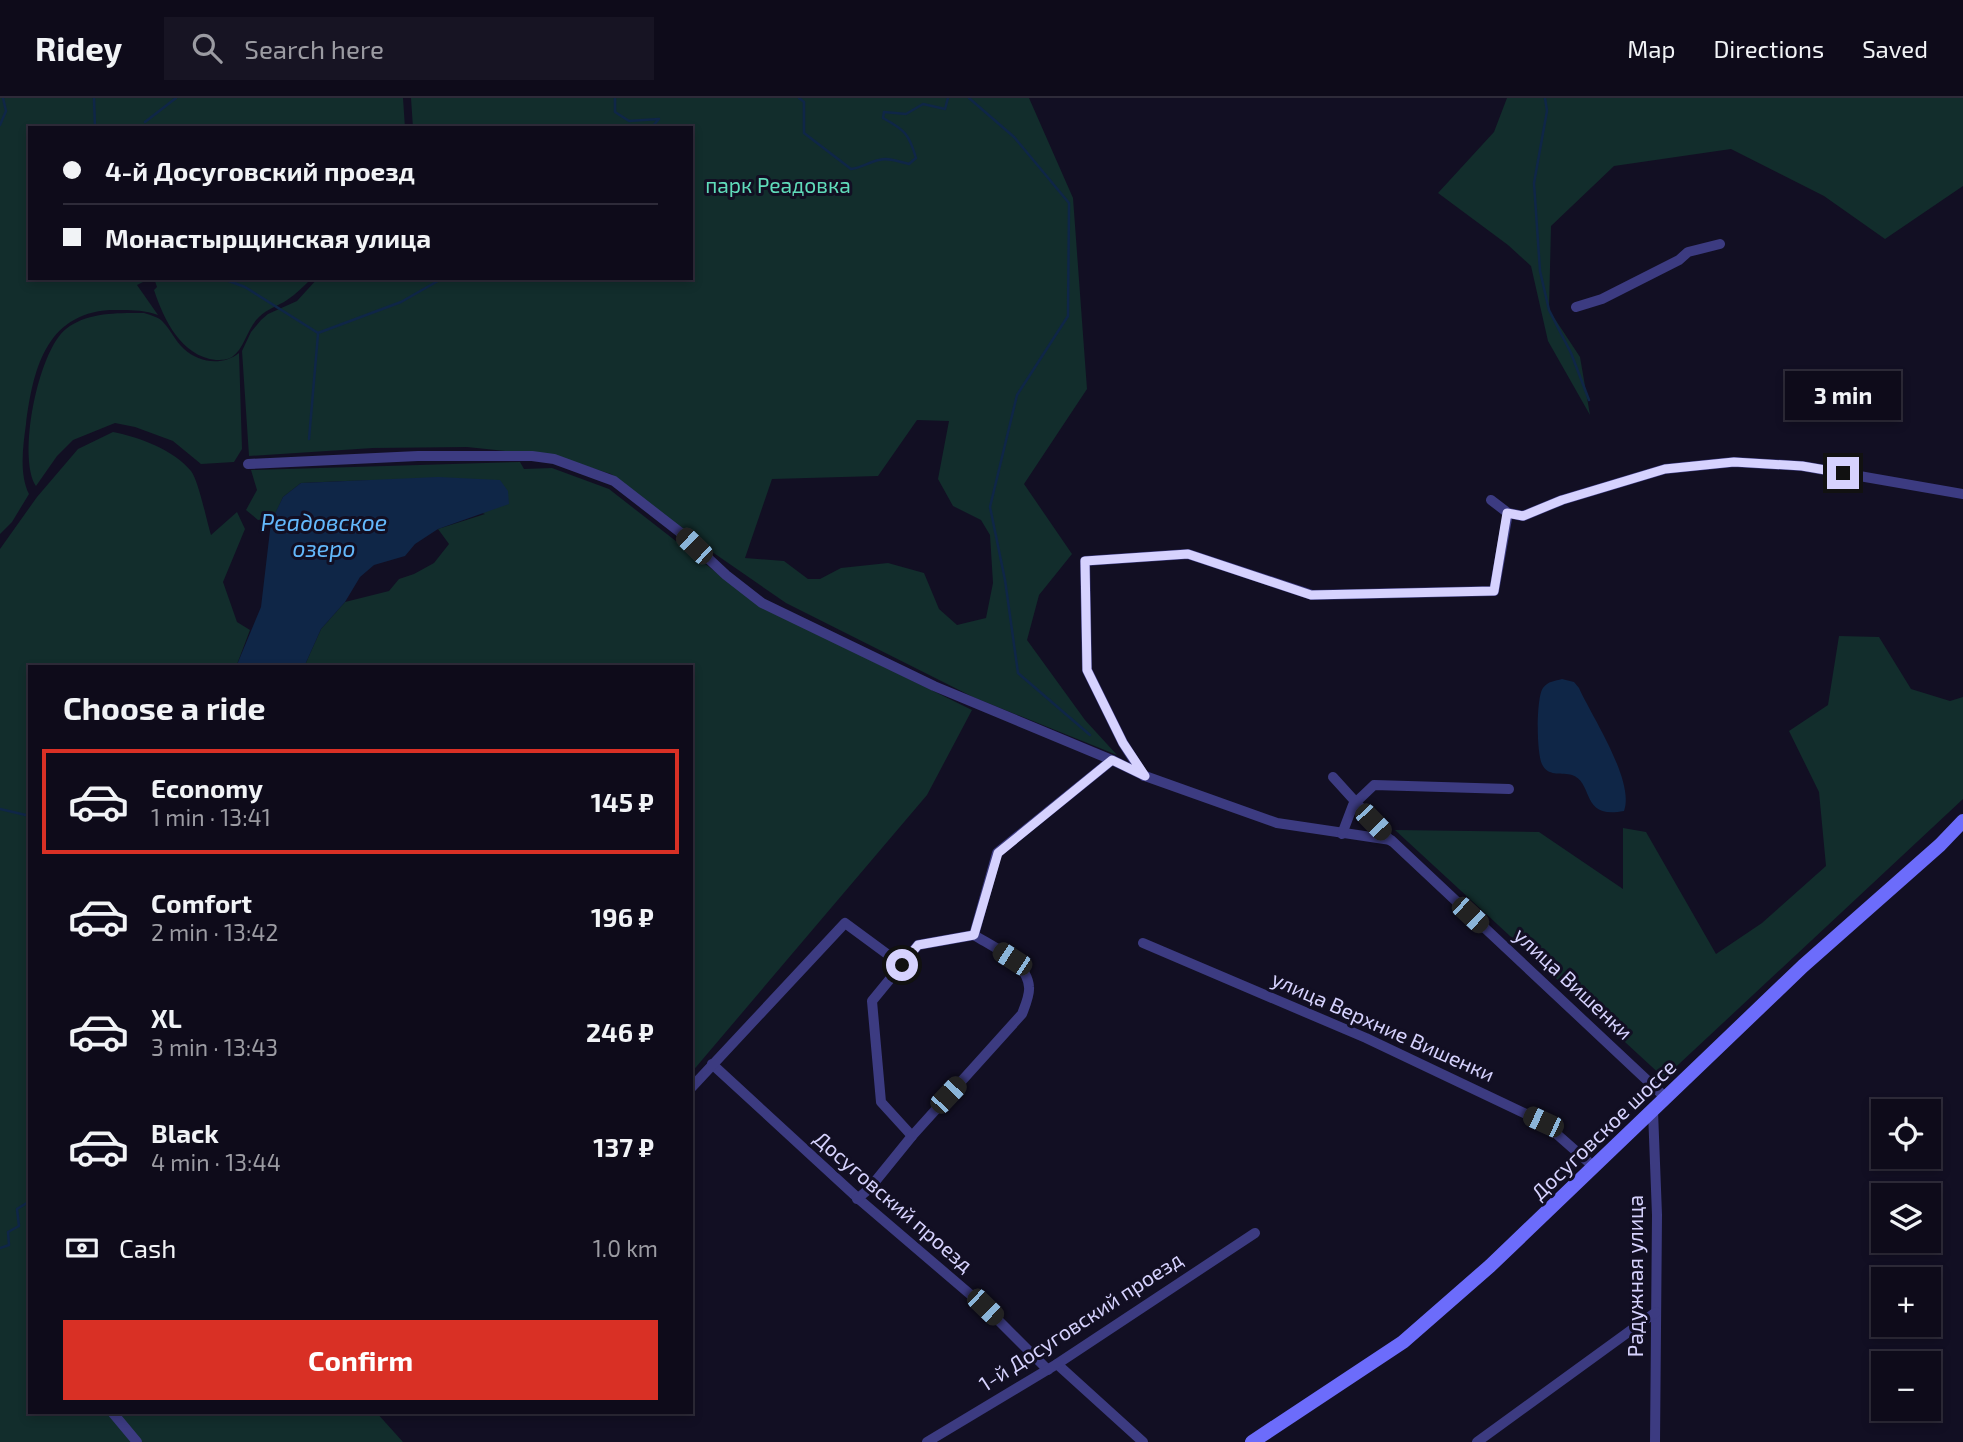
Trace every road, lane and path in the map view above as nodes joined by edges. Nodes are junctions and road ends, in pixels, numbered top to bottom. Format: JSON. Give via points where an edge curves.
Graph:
{"nodes":[{"id":1,"x":1720,"y":244,"type":"dead end"},
{"id":2,"x":1576,"y":307,"type":"dead end"},
{"id":3,"x":248,"y":464,"type":"dead end"},
{"id":4,"x":1963,"y":494,"type":"edge"},
{"id":5,"x":1491,"y":500,"type":"dead end"},
{"id":6,"x":1507,"y":513,"type":"junction"},
{"id":7,"x":1112,"y":760,"type":"junction"},
{"id":8,"x":1145,"y":776,"type":"junction"},
{"id":9,"x":1333,"y":777,"type":"dead end"},
{"id":10,"x":1509,"y":789,"type":"dead end"},
{"id":11,"x":1355,"y":803,"type":"junction"},
{"id":12,"x":1963,"y":821,"type":"edge"},
{"id":13,"x":1342,"y":834,"type":"junction"},
{"id":14,"x":1392,"y":841,"type":"junction"},
{"id":15,"x":974,"y":935,"type":"junction"},
{"id":16,"x":1143,"y":943,"type":"dead end"},
{"id":17,"x":902,"y":965,"type":"junction"},
{"id":18,"x":712,"y":1065,"type":"junction"},
{"id":19,"x":693,"y":1086,"type":"edge"},
{"id":20,"x":1666,"y":1098,"type":"junction"},
{"id":21,"x":1653,"y":1111,"type":"junction"},
{"id":22,"x":912,"y":1136,"type":"junction"},
{"id":23,"x":1594,"y":1167,"type":"junction"},
{"id":24,"x":857,"y":1199,"type":"junction"},
{"id":25,"x":1255,"y":1233,"type":"dead end"},
{"id":26,"x":1656,"y":1312,"type":"junction"},
{"id":27,"x":1052,"y":1367,"type":"junction"},
{"id":28,"x":115,"y":1414,"type":"edge"},
{"id":29,"x":137,"y":1442,"type":"edge"},
{"id":30,"x":927,"y":1442,"type":"edge"},
{"id":31,"x":1143,"y":1442,"type":"edge"},
{"id":32,"x":1252,"y":1442,"type":"edge"},
{"id":33,"x":1477,"y":1442,"type":"edge"},
{"id":34,"x":1655,"y":1442,"type":"edge"}],
"edges":[{"from":1,"to":2,"type":"street","via":[[1688,252],[1602,299]]},
{"from":3,"to":7,"type":"street","via":[[418,456],[554,459],[614,481],[762,603],[934,685]]},
{"from":4,"to":6,"type":"street","via":[[1802,466],[1734,462],[1665,469],[1523,516]]},
{"from":5,"to":6,"type":"street"},
{"from":6,"to":8,"type":"street","via":[[1494,591],[1311,595],[1188,554],[1085,561],[1087,670]]},
{"from":7,"to":8,"type":"street"},
{"from":7,"to":15,"type":"street","via":[[998,853]]},
{"from":8,"to":13,"type":"street","via":[[1278,823]]},
{"from":9,"to":11,"type":"street","name":"улица Вишенки"},
{"from":10,"to":11,"type":"street","via":[[1374,785]]},
{"from":11,"to":13,"type":"street"},
{"from":11,"to":14,"type":"street","name":"улица Вишенки"},
{"from":12,"to":20,"type":"main road","name":"Досуговское шоссе"},
{"from":13,"to":14,"type":"street"},
{"from":14,"to":20,"type":"street","name":"улица Вишенки"},
{"from":15,"to":17,"type":"street","via":[[918,945]]},
{"from":15,"to":22,"type":"street","via":[[1025,972],[1029,989],[1022,1014]]},
{"from":16,"to":23,"type":"street","name":"улица Верхние Вишенки","via":[[1366,1038],[1543,1122]]},
{"from":17,"to":18,"type":"street","via":[[845,923]]},
{"from":17,"to":22,"type":"street","via":[[872,1001],[881,1102]]},
{"from":18,"to":19,"type":"street"},
{"from":18,"to":24,"type":"street","name":"Досуговский проезд"},
{"from":20,"to":21,"type":"main road","name":"Досуговское шоссе"},
{"from":21,"to":23,"type":"main road","name":"Досуговское шоссе"},
{"from":21,"to":26,"type":"street","name":"Радужная улица"},
{"from":22,"to":24,"type":"street"},
{"from":23,"to":32,"type":"main road","name":"Досуговское шоссе","via":[[1403,1342]]},
{"from":24,"to":27,"type":"street","name":"Досуговский проезд"},
{"from":25,"to":27,"type":"street","name":"1-й Досуговский проезд"},
{"from":26,"to":33,"type":"street"},
{"from":26,"to":34,"type":"street","name":"Радужная улица"},
{"from":27,"to":30,"type":"street","name":"1-й Досуговский проезд"},
{"from":27,"to":31,"type":"street","name":"Досуговский проезд"},
{"from":28,"to":29,"type":"street"}]}
